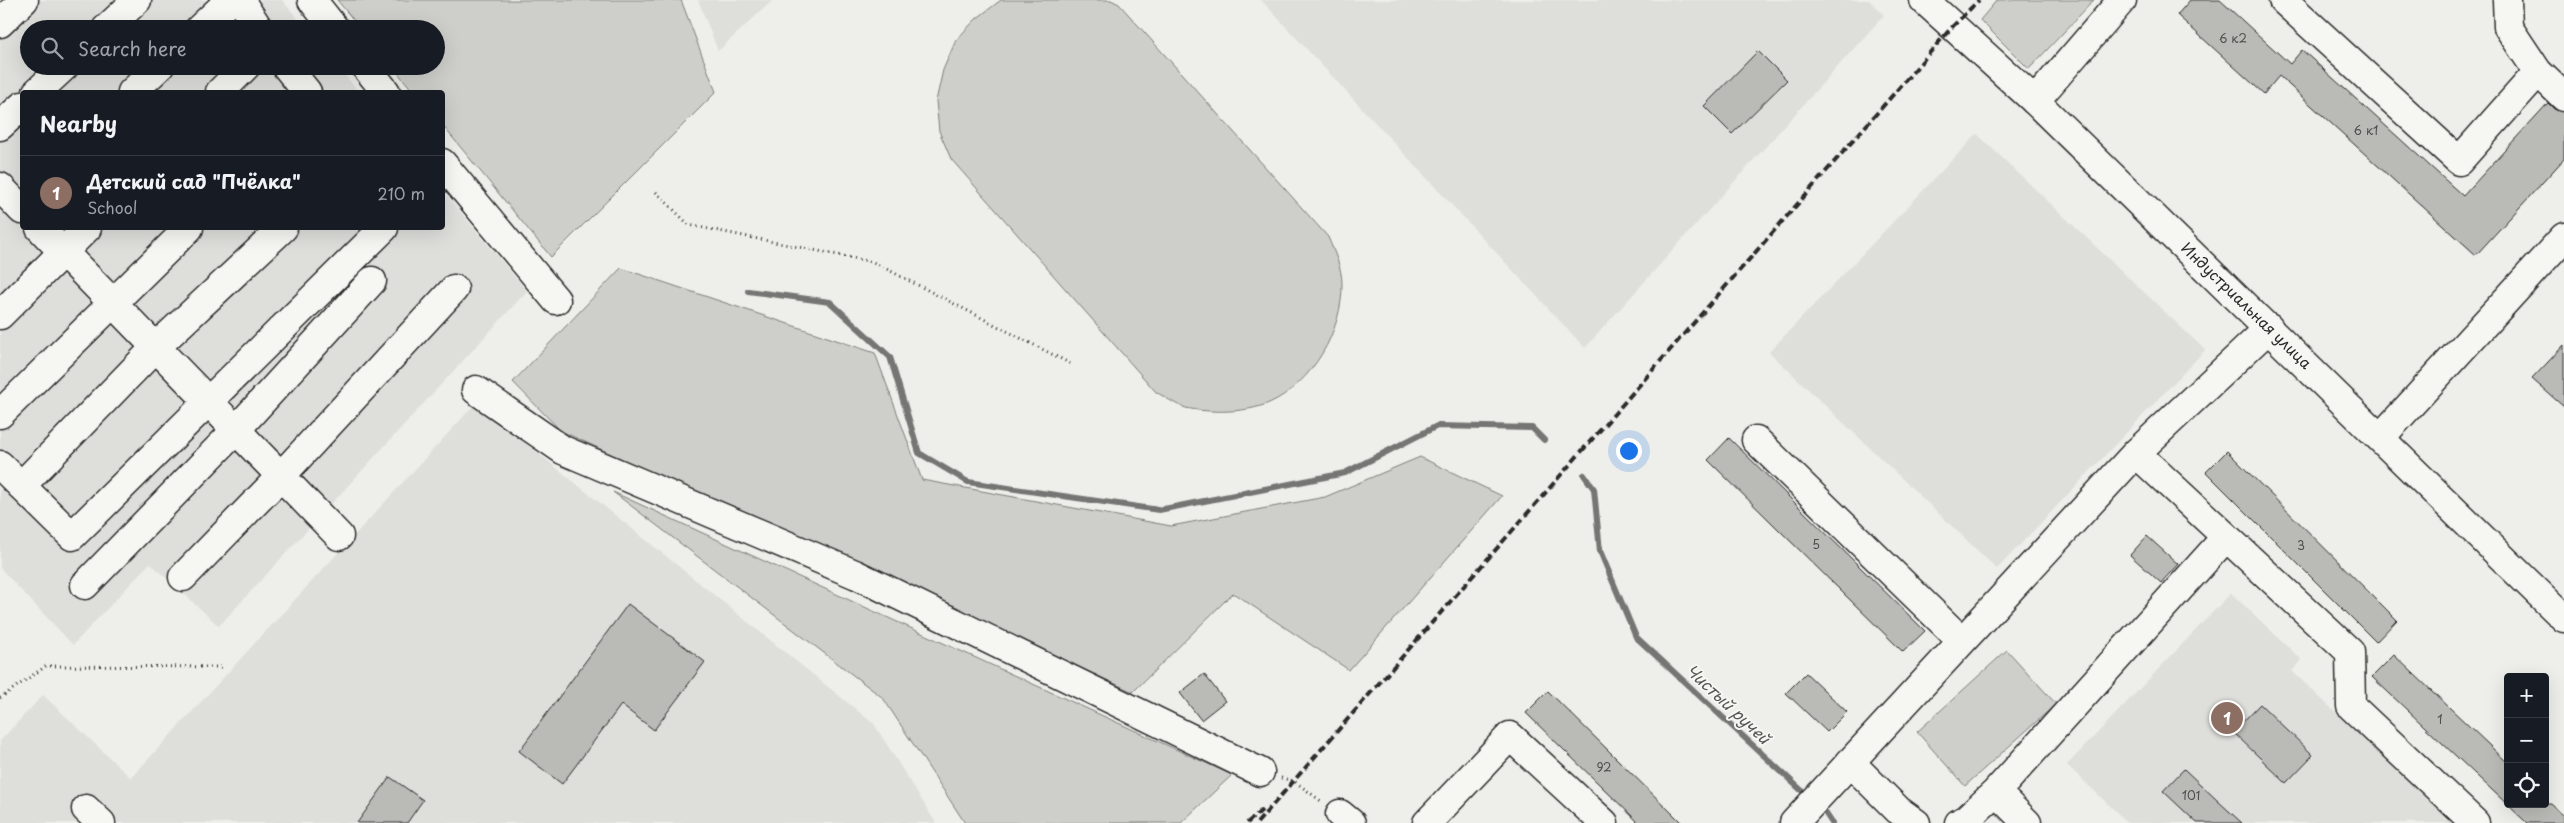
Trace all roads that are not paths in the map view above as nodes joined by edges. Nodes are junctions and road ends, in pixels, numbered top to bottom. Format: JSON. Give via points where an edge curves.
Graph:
{"nodes":[{"id":1,"x":24,"y":0,"type":"edge"},
{"id":2,"x":137,"y":0,"type":"edge"},
{"id":3,"x":230,"y":0,"type":"edge"},
{"id":4,"x":240,"y":0,"type":"edge"},
{"id":5,"x":312,"y":0,"type":"edge"},
{"id":6,"x":1924,"y":0,"type":"edge"},
{"id":7,"x":2122,"y":0,"type":"edge"},
{"id":8,"x":2283,"y":0,"type":"edge"},
{"id":9,"x":2507,"y":0,"type":"edge"},
{"id":10,"x":116,"y":20,"type":"edge"},
{"id":11,"x":209,"y":20,"type":"edge"},
{"id":12,"x":253,"y":20,"type":"edge"},
{"id":13,"x":328,"y":20,"type":"edge"},
{"id":14,"x":0,"y":23,"type":"edge"},
{"id":15,"x":2538,"y":72,"type":"junction"},
{"id":16,"x":55,"y":75,"type":"edge"},
{"id":17,"x":150,"y":75,"type":"edge"},
{"id":18,"x":237,"y":75,"type":"edge"},
{"id":19,"x":293,"y":75,"type":"edge"},
{"id":20,"x":372,"y":75,"type":"edge"},
{"id":21,"x":39,"y":90,"type":"edge"},
{"id":22,"x":134,"y":90,"type":"edge"},
{"id":23,"x":222,"y":90,"type":"edge"},
{"id":24,"x":305,"y":90,"type":"edge"},
{"id":25,"x":384,"y":90,"type":"edge"},
{"id":26,"x":2562,"y":92,"type":"edge"},
{"id":27,"x":2035,"y":101,"type":"junction"},
{"id":28,"x":20,"y":108,"type":"edge"},
{"id":29,"x":0,"y":126,"type":"edge"},
{"id":30,"x":445,"y":167,"type":"edge"},
{"id":31,"x":42,"y":230,"type":"edge"},
{"id":32,"x":85,"y":230,"type":"edge"},
{"id":33,"x":187,"y":230,"type":"edge"},
{"id":34,"x":281,"y":230,"type":"edge"},
{"id":35,"x":382,"y":230,"type":"edge"},
{"id":36,"x":2564,"y":237,"type":"edge"},
{"id":37,"x":63,"y":252,"type":"junction"},
{"id":38,"x":372,"y":281,"type":"dead end"},
{"id":39,"x":454,"y":289,"type":"dead end"},
{"id":40,"x":556,"y":300,"type":"dead end"},
{"id":41,"x":112,"y":302,"type":"junction"},
{"id":42,"x":0,"y":315,"type":"edge"},
{"id":43,"x":2269,"y":328,"type":"junction"},
{"id":44,"x":156,"y":347,"type":"junction"},
{"id":45,"x":476,"y":390,"type":"dead end"},
{"id":46,"x":208,"y":401,"type":"junction"},
{"id":47,"x":0,"y":414,"type":"edge"},
{"id":48,"x":236,"y":430,"type":"junction"},
{"id":49,"x":2381,"y":437,"type":"junction"},
{"id":50,"x":1756,"y":440,"type":"dead end"},
{"id":51,"x":2136,"y":453,"type":"junction"},
{"id":52,"x":0,"y":465,"type":"edge"},
{"id":53,"x":281,"y":476,"type":"junction"},
{"id":54,"x":21,"y":486,"type":"junction"},
{"id":55,"x":339,"y":536,"type":"dead end"},
{"id":56,"x":2226,"y":537,"type":"junction"},
{"id":57,"x":183,"y":577,"type":"dead end"},
{"id":58,"x":85,"y":585,"type":"dead end"},
{"id":59,"x":2564,"y":618,"type":"edge"},
{"id":60,"x":1962,"y":641,"type":"junction"},
{"id":61,"x":1850,"y":762,"type":"junction"},
{"id":62,"x":1260,"y":772,"type":"road end"},
{"id":63,"x":1996,"y":792,"type":"junction"},
{"id":64,"x":1427,"y":823,"type":"edge"},
{"id":65,"x":1604,"y":823,"type":"edge"},
{"id":66,"x":1794,"y":823,"type":"edge"},
{"id":67,"x":1916,"y":823,"type":"edge"},
{"id":68,"x":1959,"y":823,"type":"edge"},
{"id":69,"x":2027,"y":823,"type":"edge"},
{"id":70,"x":2475,"y":823,"type":"edge"}],
"edges":[{"from":1,"to":14,"type":"main road"},
{"from":2,"to":10,"type":"main road"},
{"from":3,"to":11,"type":"main road"},
{"from":4,"to":12,"type":"main road"},
{"from":5,"to":13,"type":"main road"},
{"from":6,"to":27,"type":"main road","name":"Индустриальная улица"},
{"from":7,"to":27,"type":"main road"},
{"from":8,"to":15,"type":"main road","via":[[2459,161]]},
{"from":9,"to":15,"type":"main road","via":[[2508,27]]},
{"from":15,"to":26,"type":"main road"},
{"from":16,"to":21,"type":"main road"},
{"from":17,"to":22,"type":"main road"},
{"from":18,"to":23,"type":"main road"},
{"from":19,"to":24,"type":"main road"},
{"from":20,"to":25,"type":"main road"},
{"from":27,"to":43,"type":"main road","name":"Индустриальная улица"},
{"from":28,"to":29,"type":"main road"},
{"from":30,"to":40,"type":"main road"},
{"from":31,"to":37,"type":"main road"},
{"from":32,"to":37,"type":"main road"},
{"from":33,"to":41,"type":"main road"},
{"from":34,"to":44,"type":"main road"},
{"from":35,"to":46,"type":"main road"},
{"from":36,"to":49,"type":"main road"},
{"from":37,"to":41,"type":"main road"},
{"from":37,"to":42,"type":"main road"},
{"from":38,"to":48,"type":"main road"},
{"from":39,"to":53,"type":"main road"},
{"from":41,"to":44,"type":"main road"},
{"from":41,"to":47,"type":"main road"},
{"from":43,"to":49,"type":"main road","name":"Индустриальная улица"},
{"from":43,"to":51,"type":"main road"},
{"from":44,"to":46,"type":"main road"},
{"from":44,"to":54,"type":"main road"},
{"from":45,"to":62,"type":"main road","via":[[563,450],[856,575]]},
{"from":46,"to":48,"type":"main road"},
{"from":46,"to":54,"type":"main road","via":[[72,536]]},
{"from":48,"to":53,"type":"main road"},
{"from":48,"to":58,"type":"main road"},
{"from":49,"to":59,"type":"main road","name":"Индустриальная улица"},
{"from":50,"to":60,"type":"main road"},
{"from":51,"to":56,"type":"main road"},
{"from":51,"to":60,"type":"main road"},
{"from":52,"to":54,"type":"main road"},
{"from":53,"to":55,"type":"main road"},
{"from":53,"to":57,"type":"main road"},
{"from":56,"to":63,"type":"main road"},
{"from":56,"to":70,"type":"main road","via":[[2350,652],[2351,706]]},
{"from":60,"to":61,"type":"main road"},
{"from":61,"to":66,"type":"main road"},
{"from":61,"to":67,"type":"main road","via":[[1898,810]]},
{"from":63,"to":68,"type":"main road","via":[[1968,819]]},
{"from":63,"to":69,"type":"main road"},
{"from":64,"to":65,"type":"main road","via":[[1510,736]]}]}
